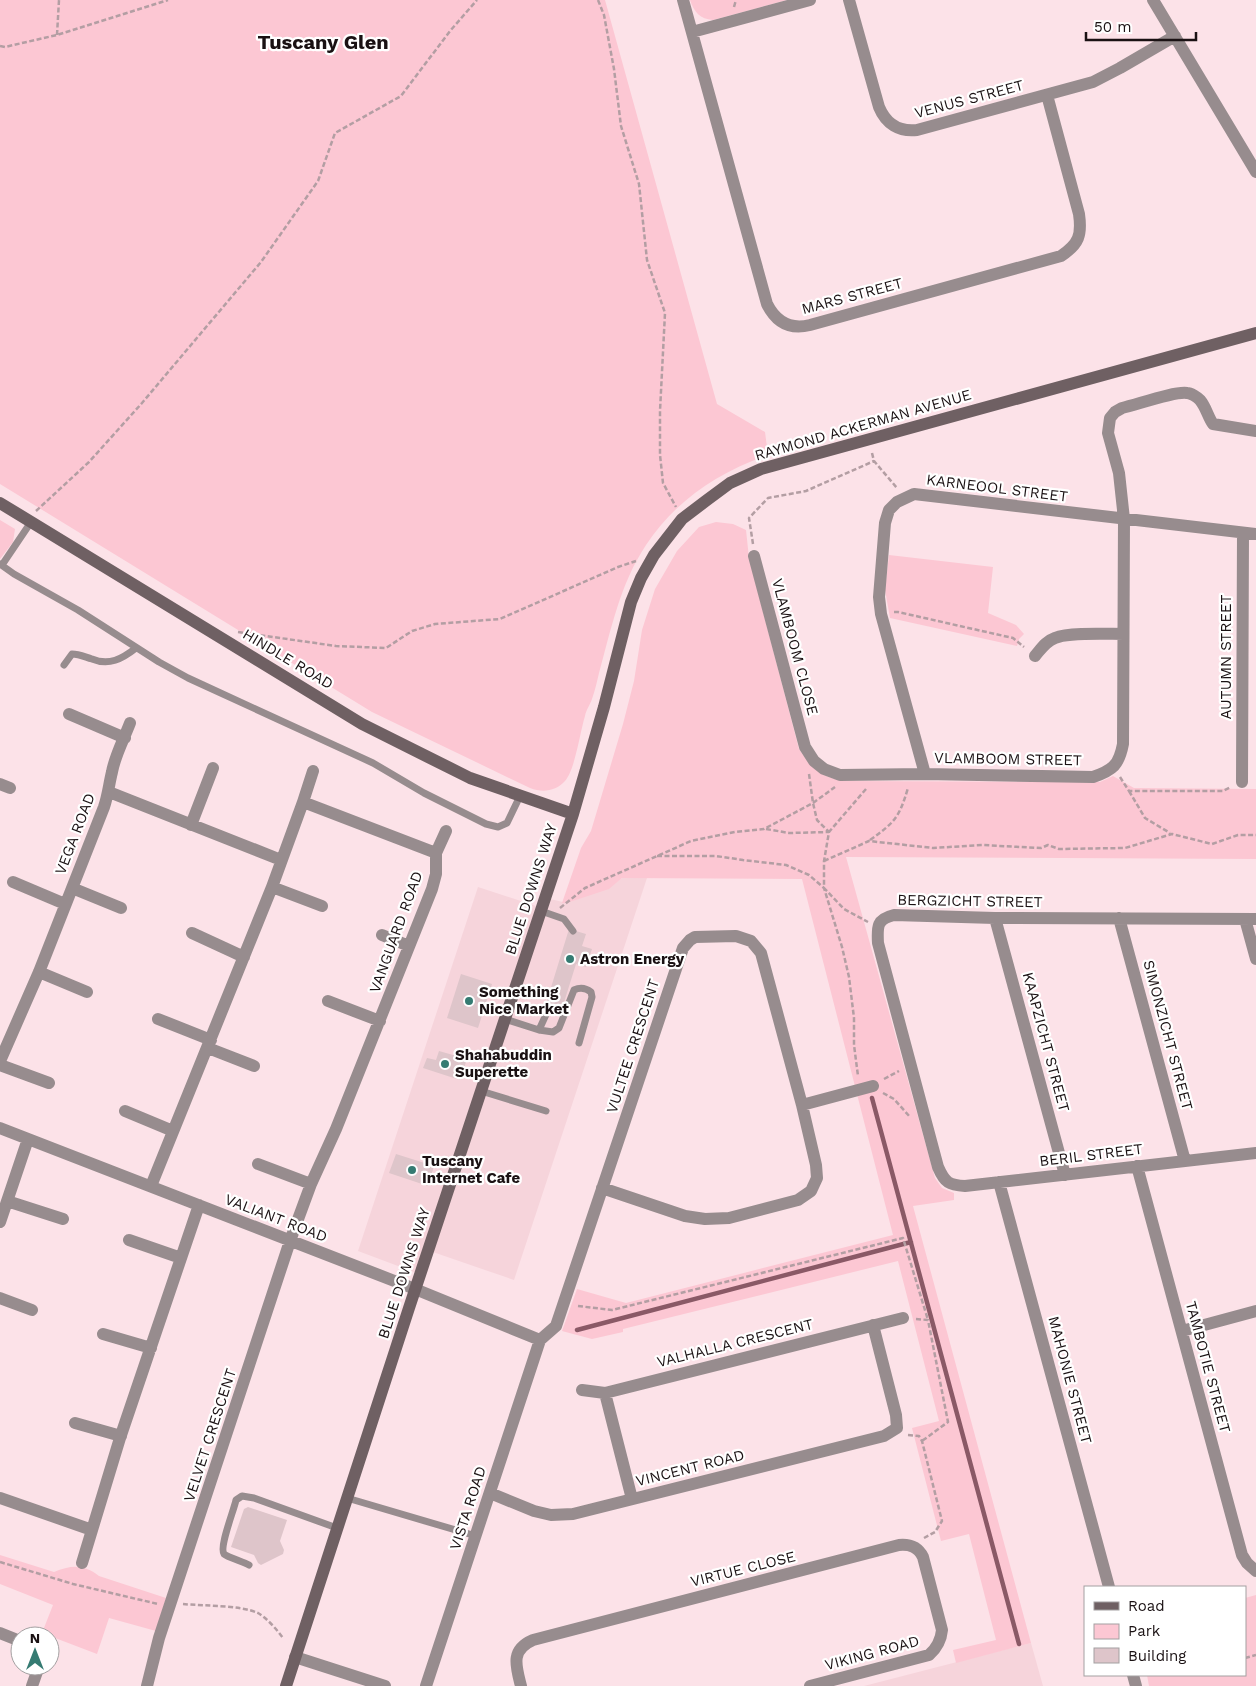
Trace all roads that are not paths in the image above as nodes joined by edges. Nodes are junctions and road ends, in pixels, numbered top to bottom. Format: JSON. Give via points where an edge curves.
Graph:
{"nodes":[{"id":1,"x":683,"y":0,"type":"edge"},
{"id":2,"x":810,"y":0,"type":"edge"},
{"id":3,"x":849,"y":0,"type":"edge"},
{"id":4,"x":1153,"y":0,"type":"edge"},
{"id":5,"x":692,"y":32,"type":"junction"},
{"id":6,"x":1174,"y":36,"type":"junction"},
{"id":7,"x":1047,"y":95,"type":"junction"},
{"id":8,"x":1256,"y":172,"type":"edge"},
{"id":9,"x":1256,"y":333,"type":"edge"},
{"id":10,"x":1256,"y":431,"type":"edge"},
{"id":11,"x":0,"y":503,"type":"edge"},
{"id":12,"x":34,"y":516,"type":"junction"},
{"id":13,"x":1124,"y":519,"type":"junction"},
{"id":14,"x":1243,"y":532,"type":"junction"},
{"id":15,"x":1256,"y":534,"type":"edge"},
{"id":16,"x":754,"y":556,"type":"road end"},
{"id":17,"x":1,"y":564,"type":"edge"},
{"id":18,"x":1123,"y":634,"type":"junction"},
{"id":19,"x":136,"y":648,"type":"junction"},
{"id":20,"x":1035,"y":656,"type":"road end"},
{"id":21,"x":64,"y":665,"type":"dead end"},
{"id":22,"x":69,"y":714,"type":"dead end"},
{"id":23,"x":130,"y":723,"type":"dead end"},
{"id":24,"x":125,"y":738,"type":"junction"},
{"id":25,"x":805,"y":748,"type":"joint"},
{"id":26,"x":213,"y":768,"type":"dead end"},
{"id":27,"x":312,"y":770,"type":"dead end"},
{"id":28,"x":925,"y":774,"type":"junction"},
{"id":29,"x":1242,"y":782,"type":"road end"},
{"id":30,"x":109,"y":792,"type":"junction"},
{"id":31,"x":520,"y":796,"type":"junction"},
{"id":32,"x":303,"y":802,"type":"junction"},
{"id":33,"x":573,"y":814,"type":"junction"},
{"id":34,"x":191,"y":825,"type":"junction"},
{"id":35,"x":446,"y":830,"type":"dead end"},
{"id":36,"x":436,"y":853,"type":"junction"},
{"id":37,"x":281,"y":860,"type":"junction"},
{"id":38,"x":13,"y":882,"type":"dead end"},
{"id":39,"x":272,"y":887,"type":"junction"},
{"id":40,"x":72,"y":888,"type":"junction"},
{"id":41,"x":65,"y":904,"type":"junction"},
{"id":42,"x":322,"y":906,"type":"dead end"},
{"id":43,"x":121,"y":908,"type":"dead end"},
{"id":44,"x":541,"y":911,"type":"junction"},
{"id":45,"x":995,"y":918,"type":"junction"},
{"id":46,"x":1119,"y":918,"type":"junction"},
{"id":47,"x":1251,"y":919,"type":"edge"},
{"id":48,"x":574,"y":930,"type":"dead end"},
{"id":49,"x":192,"y":933,"type":"dead end"},
{"id":50,"x":382,"y":935,"type":"dead end"},
{"id":51,"x":409,"y":946,"type":"junction"},
{"id":52,"x":244,"y":957,"type":"junction"},
{"id":53,"x":1256,"y":959,"type":"edge"},
{"id":54,"x":39,"y":972,"type":"junction"},
{"id":55,"x":87,"y":992,"type":"dead end"},
{"id":56,"x":328,"y":1001,"type":"dead end"},
{"id":57,"x":549,"y":1008,"type":"dead end"},
{"id":58,"x":158,"y":1019,"type":"dead end"},
{"id":59,"x":505,"y":1019,"type":"junction"},
{"id":60,"x":380,"y":1021,"type":"junction"},
{"id":61,"x":539,"y":1030,"type":"junction"},
{"id":62,"x":579,"y":1043,"type":"dead end"},
{"id":63,"x":209,"y":1044,"type":"junction"},
{"id":64,"x":0,"y":1061,"type":"edge"},
{"id":65,"x":0,"y":1065,"type":"edge"},
{"id":66,"x":254,"y":1066,"type":"dead end"},
{"id":67,"x":49,"y":1083,"type":"dead end"},
{"id":68,"x":873,"y":1086,"type":"road end"},
{"id":69,"x":481,"y":1091,"type":"junction"},
{"id":70,"x":802,"y":1105,"type":"junction"},
{"id":71,"x":125,"y":1111,"type":"dead end"},
{"id":72,"x":546,"y":1111,"type":"dead end"},
{"id":73,"x":0,"y":1128,"type":"edge"},
{"id":74,"x":173,"y":1131,"type":"junction"},
{"id":75,"x":28,"y":1139,"type":"junction"},
{"id":76,"x":1256,"y":1153,"type":"edge"},
{"id":77,"x":1186,"y":1161,"type":"junction"},
{"id":78,"x":258,"y":1164,"type":"dead end"},
{"id":79,"x":1137,"y":1166,"type":"junction"},
{"id":80,"x":938,"y":1167,"type":"joint"},
{"id":81,"x":1065,"y":1175,"type":"junction"},
{"id":82,"x":999,"y":1182,"type":"junction"},
{"id":83,"x":310,"y":1184,"type":"junction"},
{"id":84,"x":151,"y":1186,"type":"junction"},
{"id":85,"x":602,"y":1188,"type":"junction"},
{"id":86,"x":7,"y":1201,"type":"junction"},
{"id":87,"x":199,"y":1206,"type":"junction"},
{"id":88,"x":63,"y":1218,"type":"dead end"},
{"id":89,"x":0,"y":1222,"type":"edge"},
{"id":90,"x":129,"y":1240,"type":"dead end"},
{"id":91,"x":290,"y":1241,"type":"junction"},
{"id":92,"x":181,"y":1258,"type":"junction"},
{"id":93,"x":415,"y":1289,"type":"junction"},
{"id":94,"x":0,"y":1298,"type":"edge"},
{"id":95,"x":32,"y":1310,"type":"dead end"},
{"id":96,"x":1256,"y":1311,"type":"edge"},
{"id":97,"x":902,"y":1318,"type":"road end"},
{"id":98,"x":873,"y":1325,"type":"junction"},
{"id":99,"x":1182,"y":1332,"type":"junction"},
{"id":100,"x":103,"y":1334,"type":"dead end"},
{"id":101,"x":540,"y":1340,"type":"junction"},
{"id":102,"x":150,"y":1348,"type":"junction"},
{"id":103,"x":582,"y":1390,"type":"dead end"},
{"id":104,"x":605,"y":1393,"type":"junction"},
{"id":105,"x":76,"y":1423,"type":"dead end"},
{"id":106,"x":121,"y":1436,"type":"junction"},
{"id":107,"x":490,"y":1493,"type":"junction"},
{"id":108,"x":0,"y":1498,"type":"edge"},
{"id":109,"x":347,"y":1498,"type":"junction"},
{"id":110,"x":632,"y":1499,"type":"junction"},
{"id":111,"x":337,"y":1528,"type":"junction"},
{"id":112,"x":92,"y":1530,"type":"junction"},
{"id":113,"x":476,"y":1536,"type":"junction"},
{"id":114,"x":82,"y":1563,"type":"dead end"},
{"id":115,"x":249,"y":1565,"type":"dead end"},
{"id":116,"x":1256,"y":1571,"type":"edge"},
{"id":117,"x":1110,"y":1586,"type":"edge"},
{"id":118,"x":939,"y":1644,"type":"joint"},
{"id":119,"x":295,"y":1657,"type":"junction"},
{"id":120,"x":842,"y":1682,"type":"edge"},
{"id":121,"x":147,"y":1686,"type":"edge"},
{"id":122,"x":286,"y":1686,"type":"edge"},
{"id":123,"x":385,"y":1686,"type":"edge"},
{"id":124,"x":426,"y":1686,"type":"edge"},
{"id":125,"x":521,"y":1686,"type":"edge"},
{"id":126,"x":810,"y":1686,"type":"edge"}],
"edges":[{"from":1,"to":5,"type":"street","name":"MARS STREET"},
{"from":2,"to":5,"type":"street"},
{"from":3,"to":7,"type":"street","name":"VENUS STREET","via":[[882,115],[901,130],[917,130]]},
{"from":4,"to":6,"type":"street"},
{"from":5,"to":7,"type":"street","name":"MARS STREET","via":[[767,304],[782,323],[796,327],[1062,256],[1071,250],[1081,228],[1079,214]]},
{"from":6,"to":7,"type":"street","name":"VENUS STREET","via":[[1093,82]]},
{"from":6,"to":8,"type":"street"},
{"from":9,"to":33,"type":"street","name":"RAYMOND ACKERMAN AVENUE","via":[[776,464],[730,484],[706,500],[682,520],[654,555],[641,578],[631,602]]},
{"from":10,"to":13,"type":"street","via":[[1213,424],[1201,401],[1187,393],[1177,393],[1116,412],[1110,418],[1108,433],[1119,473]]},
{"from":11,"to":12,"type":"street","name":"HINDLE ROAD"},
{"from":12,"to":17,"type":"lane"},
{"from":12,"to":31,"type":"street","name":"HINDLE ROAD","via":[[362,724],[470,778]]},
{"from":13,"to":14,"type":"street","name":"KARNEOOL STREET"},
{"from":13,"to":18,"type":"street"},
{"from":13,"to":28,"type":"street","name":"KARNEOOL STREET","via":[[914,494],[904,497],[889,510],[879,597],[881,614]]},
{"from":14,"to":15,"type":"street","name":"KARNEOOL STREET"},
{"from":14,"to":29,"type":"street","name":"AUTUMN STREET"},
{"from":16,"to":25,"type":"street","name":"VLAMBOOM CLOSE"},
{"from":17,"to":19,"type":"lane"},
{"from":18,"to":20,"type":"street","via":[[1056,638]]},
{"from":18,"to":28,"type":"street","name":"VLAMBOOM STREET","via":[[1123,744],[1115,767],[1093,777]]},
{"from":19,"to":21,"type":"lane","via":[[113,662],[98,662],[72,654]]},
{"from":19,"to":31,"type":"lane","via":[[188,678],[373,763],[424,793],[493,826],[507,823]]},
{"from":22,"to":24,"type":"street"},
{"from":23,"to":24,"type":"street","name":"VEGA ROAD"},
{"from":24,"to":30,"type":"street","name":"VEGA ROAD","via":[[111,773]]},
{"from":25,"to":28,"type":"street","name":"VLAMBOOM STREET","via":[[824,769],[840,775]]},
{"from":26,"to":34,"type":"street"},
{"from":27,"to":32,"type":"street"},
{"from":30,"to":34,"type":"street","name":"VEGA ROAD"},
{"from":30,"to":40,"type":"street","name":"VEGA ROAD"},
{"from":31,"to":33,"type":"street","name":"HINDLE ROAD"},
{"from":32,"to":36,"type":"street"},
{"from":32,"to":37,"type":"street"},
{"from":33,"to":44,"type":"street","name":"BLUE DOWNS WAY"},
{"from":34,"to":37,"type":"street","name":"VEGA ROAD"},
{"from":35,"to":36,"type":"street","name":"VANGUARD ROAD"},
{"from":36,"to":51,"type":"street","name":"VANGUARD ROAD","via":[[434,884]]},
{"from":37,"to":39,"type":"street"},
{"from":38,"to":41,"type":"street"},
{"from":39,"to":42,"type":"street"},
{"from":39,"to":52,"type":"street"},
{"from":40,"to":41,"type":"street","name":"VEGA ROAD"},
{"from":40,"to":43,"type":"street","name":"VEGA ROAD"},
{"from":41,"to":54,"type":"street","name":"VEGA ROAD"},
{"from":44,"to":48,"type":"lane","via":[[564,919]]},
{"from":44,"to":59,"type":"street","name":"BLUE DOWNS WAY"},
{"from":45,"to":46,"type":"street","name":"BERGZICHT STREET"},
{"from":45,"to":80,"type":"street","name":"BERGZICHT STREET","via":[[894,915],[879,922],[878,943]]},
{"from":45,"to":81,"type":"street","name":"KAAPZICHT STREET"},
{"from":46,"to":47,"type":"street","name":"BERGZICHT STREET"},
{"from":46,"to":77,"type":"street","name":"SIMONZICHT STREET"},
{"from":47,"to":53,"type":"street"},
{"from":49,"to":52,"type":"street"},
{"from":50,"to":51,"type":"street"},
{"from":51,"to":60,"type":"street","name":"VANGUARD ROAD"},
{"from":52,"to":63,"type":"street"},
{"from":54,"to":55,"type":"street"},
{"from":54,"to":64,"type":"street","name":"VEGA ROAD"},
{"from":56,"to":60,"type":"street"},
{"from":57,"to":61,"type":"lane"},
{"from":58,"to":63,"type":"street"},
{"from":59,"to":61,"type":"lane"},
{"from":59,"to":69,"type":"street","name":"BLUE DOWNS WAY"},
{"from":60,"to":83,"type":"street","name":"VANGUARD ROAD"},
{"from":61,"to":62,"type":"lane","via":[[557,1031],[574,990],[589,990],[592,997]]},
{"from":63,"to":66,"type":"street"},
{"from":63,"to":74,"type":"street"},
{"from":65,"to":67,"type":"street"},
{"from":68,"to":70,"type":"street"},
{"from":69,"to":72,"type":"lane"},
{"from":69,"to":93,"type":"street","name":"BLUE DOWNS WAY"},
{"from":70,"to":85,"type":"street","name":"VULTEE CRESCENT","via":[[817,1178],[811,1191],[798,1200],[729,1218],[705,1219],[685,1216]]},
{"from":70,"to":85,"type":"street","name":"VULTEE CRESCENT","via":[[761,953],[751,942],[736,936],[695,937],[681,952]]},
{"from":71,"to":74,"type":"street"},
{"from":73,"to":75,"type":"street","name":"VALIANT ROAD"},
{"from":74,"to":84,"type":"street"},
{"from":75,"to":84,"type":"street","name":"VALIANT ROAD"},
{"from":75,"to":86,"type":"street"},
{"from":76,"to":77,"type":"street","name":"BERIL STREET"},
{"from":77,"to":79,"type":"street","name":"BERIL STREET"},
{"from":78,"to":83,"type":"street"},
{"from":79,"to":81,"type":"street","name":"BERIL STREET"},
{"from":79,"to":99,"type":"street","name":"TAMBOTIE STREET"},
{"from":80,"to":82,"type":"street","name":"BERIL STREET","via":[[943,1179],[953,1185]]},
{"from":81,"to":82,"type":"street","name":"BERIL STREET"},
{"from":82,"to":117,"type":"street","name":"MAHONIE STREET"},
{"from":83,"to":91,"type":"street","name":"VANGUARD ROAD"},
{"from":84,"to":87,"type":"street","name":"VALIANT ROAD"},
{"from":85,"to":101,"type":"street","name":"VULTEE CRESCENT","via":[[556,1326]]},
{"from":86,"to":88,"type":"street"},
{"from":86,"to":89,"type":"street"},
{"from":87,"to":91,"type":"street","name":"VALIANT ROAD"},
{"from":87,"to":92,"type":"street"},
{"from":90,"to":92,"type":"street"},
{"from":91,"to":93,"type":"street","name":"VALIANT ROAD"},
{"from":91,"to":121,"type":"street","name":"VELVET CRESCENT","via":[[159,1638]]},
{"from":92,"to":102,"type":"street"},
{"from":93,"to":101,"type":"street","name":"VALIANT ROAD"},
{"from":93,"to":109,"type":"street","name":"BLUE DOWNS WAY"},
{"from":94,"to":95,"type":"street"},
{"from":96,"to":99,"type":"street"},
{"from":97,"to":98,"type":"street","name":"VALHALLA CRESCENT"},
{"from":98,"to":104,"type":"street","name":"VALHALLA CRESCENT"},
{"from":98,"to":110,"type":"street","name":"VINCENT ROAD","via":[[897,1428],[884,1436]]},
{"from":99,"to":116,"type":"street","name":"TAMBOTIE STREET","via":[[1242,1555]]},
{"from":100,"to":102,"type":"street"},
{"from":101,"to":107,"type":"street","name":"VISTA ROAD"},
{"from":102,"to":106,"type":"street"},
{"from":103,"to":104,"type":"street","name":"VALHALLA CRESCENT"},
{"from":104,"to":110,"type":"street"},
{"from":105,"to":106,"type":"street"},
{"from":106,"to":112,"type":"street"},
{"from":107,"to":110,"type":"street","name":"VINCENT ROAD","via":[[551,1515],[573,1514]]},
{"from":107,"to":113,"type":"street","name":"VISTA ROAD"},
{"from":108,"to":112,"type":"street"},
{"from":109,"to":111,"type":"street","name":"BLUE DOWNS WAY"},
{"from":109,"to":113,"type":"lane"},
{"from":111,"to":115,"type":"lane","via":[[242,1496],[236,1500],[223,1551],[225,1555]]},
{"from":111,"to":119,"type":"street","name":"BLUE DOWNS WAY"},
{"from":112,"to":114,"type":"street"},
{"from":113,"to":124,"type":"street","name":"VISTA ROAD"},
{"from":118,"to":120,"type":"street","name":"VIKING ROAD","via":[[929,1655]]},
{"from":118,"to":125,"type":"street","name":"VIRTUE CLOSE","via":[[942,1630],[923,1557],[913,1546],[899,1545],[533,1640],[522,1646],[516,1656]]},
{"from":119,"to":122,"type":"street","name":"BLUE DOWNS WAY"},
{"from":119,"to":123,"type":"street"},
{"from":120,"to":126,"type":"street","name":"VIKING ROAD"}]}
